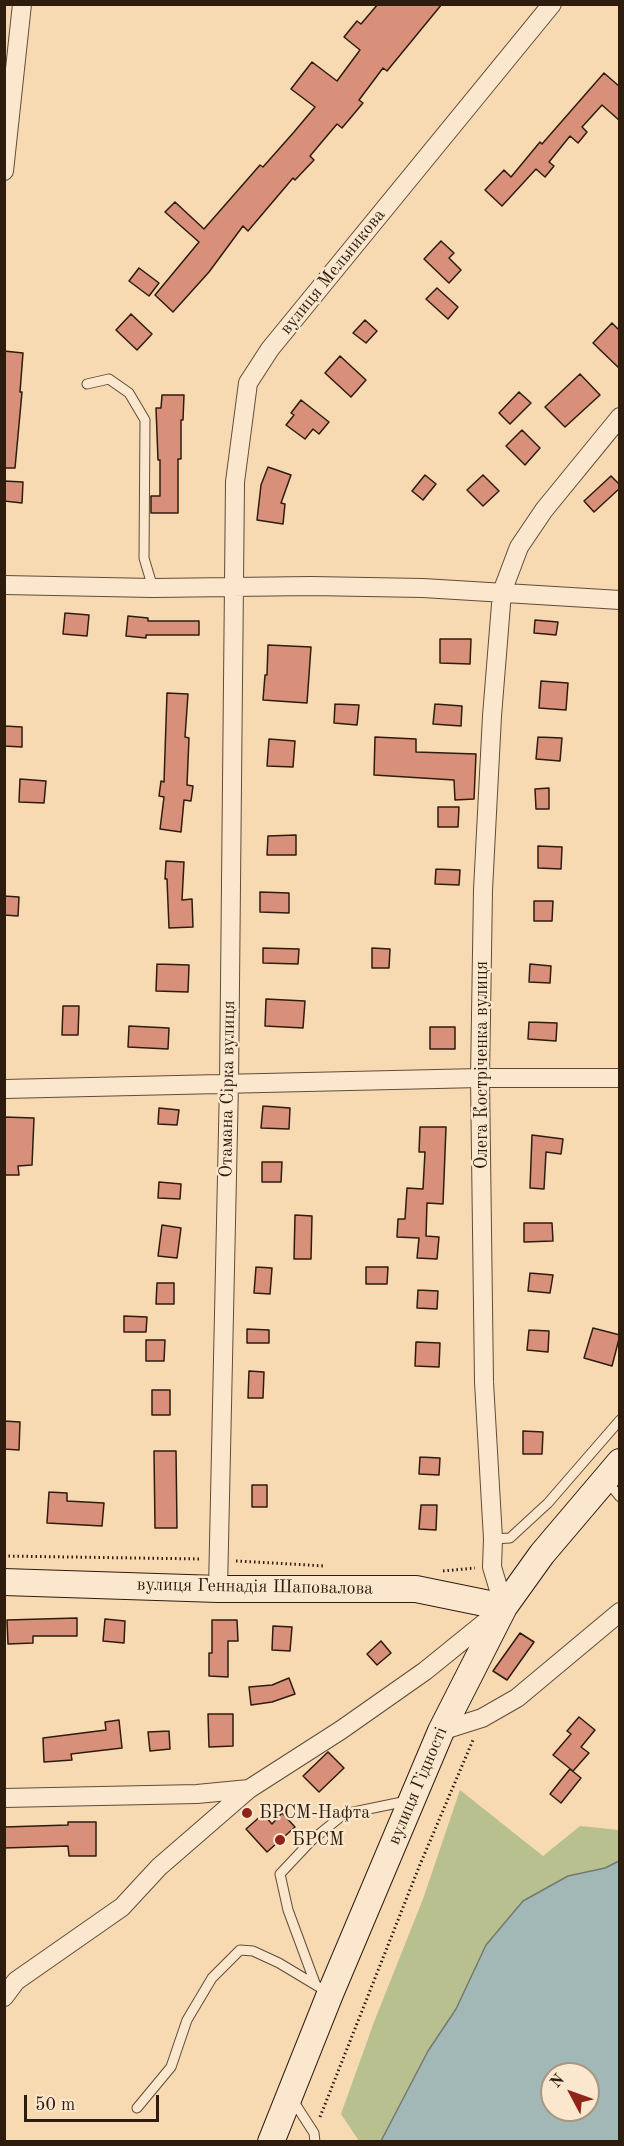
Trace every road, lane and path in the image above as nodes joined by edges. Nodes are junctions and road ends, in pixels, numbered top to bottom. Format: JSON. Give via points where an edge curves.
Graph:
{"nodes":[{"id":1,"x":22,"y":4,"type":"edge"},
{"id":2,"x":552,"y":4,"type":"edge"},
{"id":3,"x":4,"y":171,"type":"edge"},
{"id":4,"x":87,"y":384,"type":"dead end"},
{"id":5,"x":620,"y":417,"type":"edge"},
{"id":6,"x":4,"y":585,"type":"edge"},
{"id":7,"x":153,"y":588,"type":"junction"},
{"id":8,"x":233,"y":589,"type":"junction"},
{"id":9,"x":502,"y":592,"type":"junction"},
{"id":10,"x":620,"y":600,"type":"edge"},
{"id":11,"x":480,"y":1078,"type":"junction"},
{"id":12,"x":620,"y":1078,"type":"edge"},
{"id":13,"x":229,"y":1084,"type":"junction"},
{"id":14,"x":4,"y":1089,"type":"edge"},
{"id":15,"x":620,"y":1420,"type":"edge"},
{"id":16,"x":615,"y":1479,"type":"edge"},
{"id":17,"x":493,"y":1539,"type":"junction"},
{"id":18,"x":4,"y":1556,"type":"edge"},
{"id":19,"x":219,"y":1560,"type":"junction"},
{"id":20,"x":335,"y":1566,"type":"dead end"},
{"id":21,"x":492,"y":1567,"type":"junction"},
{"id":22,"x":439,"y":1572,"type":"dead end"},
{"id":23,"x":4,"y":1582,"type":"edge"},
{"id":24,"x":218,"y":1589,"type":"junction"},
{"id":25,"x":504,"y":1607,"type":"junction"},
{"id":26,"x":620,"y":1612,"type":"edge"},
{"id":27,"x":482,"y":1718,"type":"junction"},
{"id":28,"x":441,"y":1731,"type":"junction"},
{"id":29,"x":249,"y":1789,"type":"junction"},
{"id":30,"x":4,"y":1798,"type":"edge"},
{"id":31,"x":412,"y":1800,"type":"junction"},
{"id":32,"x":10,"y":1985,"type":"edge"},
{"id":33,"x":323,"y":1988,"type":"junction"},
{"id":34,"x":4,"y":1997,"type":"edge"},
{"id":35,"x":289,"y":2094,"type":"junction"},
{"id":36,"x":137,"y":2108,"type":"dead end"},
{"id":37,"x":314,"y":2137,"type":"edge"},
{"id":38,"x":272,"y":2142,"type":"edge"}],
"edges":[{"from":1,"to":3,"type":"street"},
{"from":2,"to":8,"type":"street","name":"вулиця Мельникова","via":[[270,348],[248,383],[235,482]]},
{"from":4,"to":7,"type":"lane","via":[[109,379],[129,393],[145,420],[144,558]]},
{"from":5,"to":9,"type":"street","name":"Олега Костріченка вулиця","via":[[519,547]]},
{"from":6,"to":7,"type":"street"},
{"from":7,"to":8,"type":"street"},
{"from":8,"to":9,"type":"street","via":[[311,586]]},
{"from":8,"to":13,"type":"street","name":"Отамана Сірка вулиця"},
{"from":9,"to":10,"type":"street"},
{"from":9,"to":11,"type":"street","name":"Олега Костріченка вулиця","via":[[483,890]]},
{"from":11,"to":12,"type":"street"},
{"from":11,"to":13,"type":"street"},
{"from":11,"to":17,"type":"street","name":"Олега Костріченка вулиця","via":[[484,1382]]},
{"from":13,"to":14,"type":"street"},
{"from":13,"to":19,"type":"street","name":"Отамана Сірка вулиця"},
{"from":15,"to":17,"type":"lane","via":[[548,1503],[510,1538]]},
{"from":16,"to":25,"type":"main road","name":"вулиця Гідності","via":[[542,1554]]},
{"from":17,"to":21,"type":"street","name":"Олега Костріченка вулиця"},
{"from":18,"to":19,"type":"path"},
{"from":19,"to":20,"type":"path"},
{"from":19,"to":24,"type":"street","name":"Отамана Сірка вулиця"},
{"from":21,"to":22,"type":"path"},
{"from":21,"to":25,"type":"street","name":"Олега Костріченка вулиця"},
{"from":23,"to":24,"type":"main road","name":"вулиця Геннадія Шаповалова"},
{"from":24,"to":25,"type":"main road","name":"вулиця Геннадія Шаповалова","via":[[416,1589]]},
{"from":25,"to":28,"type":"main road","name":"вулиця Гідності"},
{"from":25,"to":29,"type":"street","via":[[425,1671]]},
{"from":26,"to":27,"type":"street","via":[[517,1698]]},
{"from":27,"to":28,"type":"street"},
{"from":27,"to":37,"type":"path","via":[[419,1867]]},
{"from":28,"to":31,"type":"main road","name":"вулиця Гідності"},
{"from":29,"to":30,"type":"street","via":[[197,1794]]},
{"from":29,"to":32,"type":"street","via":[[159,1867],[122,1907]]},
{"from":31,"to":33,"type":"main road","name":"вулиця Гідності"},
{"from":31,"to":33,"type":"lane","via":[[344,1814],[280,1874],[288,1910]]},
{"from":32,"to":34,"type":"street"},
{"from":33,"to":35,"type":"main road","name":"вулиця Гідності"},
{"from":33,"to":36,"type":"lane","via":[[253,1951],[240,1950],[212,1978],[187,2020],[171,2067]]},
{"from":35,"to":37,"type":"lane"},
{"from":35,"to":38,"type":"main road","name":"вулиця Гідності"}]}
